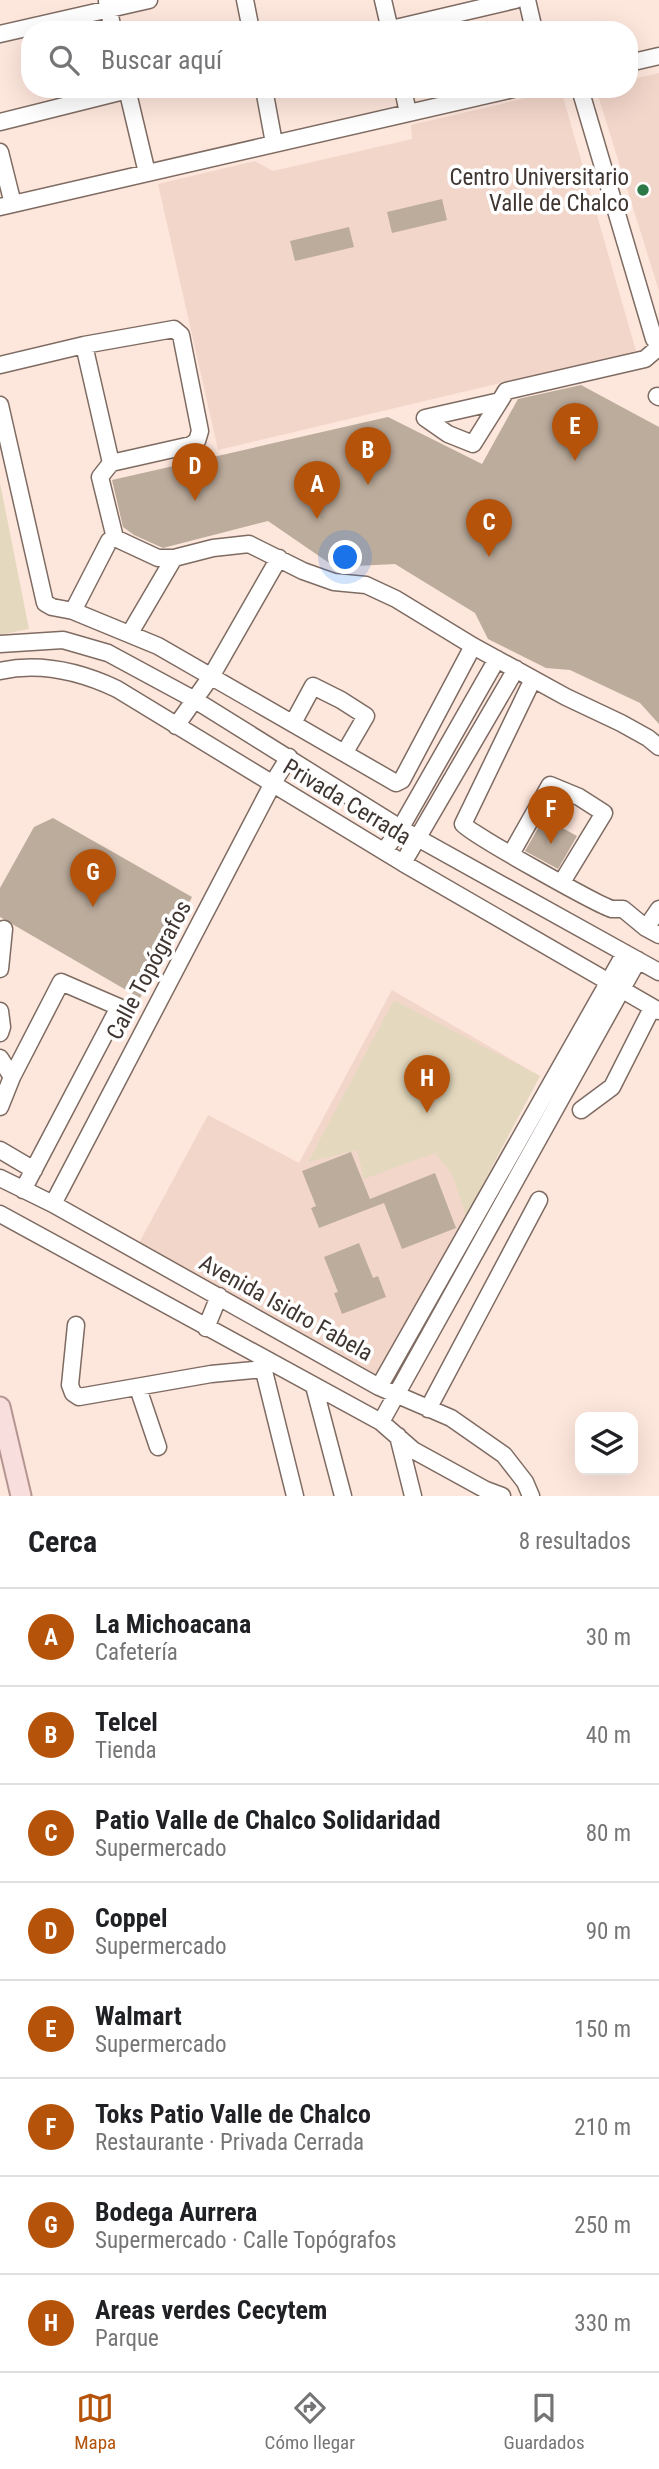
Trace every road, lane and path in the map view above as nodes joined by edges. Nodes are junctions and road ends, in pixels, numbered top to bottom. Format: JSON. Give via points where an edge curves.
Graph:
{"nodes":[{"id":1,"x":149,"y":0,"type":"edge"},
{"id":2,"x":245,"y":0,"type":"edge"},
{"id":3,"x":383,"y":0,"type":"edge"},
{"id":4,"x":515,"y":0,"type":"edge"},
{"id":5,"x":527,"y":0,"type":"edge"},
{"id":6,"x":107,"y":5,"type":"edge"},
{"id":7,"x":48,"y":21,"type":"edge"},
{"id":8,"x":249,"y":21,"type":"edge"},
{"id":9,"x":387,"y":21,"type":"edge"},
{"id":10,"x":427,"y":21,"type":"edge"},
{"id":11,"x":532,"y":21,"type":"edge"},
{"id":12,"x":21,"y":28,"type":"edge"},
{"id":13,"x":0,"y":34,"type":"edge"},
{"id":14,"x":659,"y":56,"type":"edge"},
{"id":15,"x":638,"y":60,"type":"edge"},
{"id":16,"x":97,"y":98,"type":"edge"},
{"id":17,"x":131,"y":98,"type":"edge"},
{"id":18,"x":266,"y":98,"type":"edge"},
{"id":19,"x":405,"y":98,"type":"edge"},
{"id":20,"x":474,"y":98,"type":"edge"},
{"id":21,"x":583,"y":98,"type":"edge"},
{"id":22,"x":408,"y":113,"type":"junction"},
{"id":23,"x":0,"y":122,"type":"edge"},
{"id":24,"x":274,"y":143,"type":"junction"},
{"id":25,"x":0,"y":152,"type":"edge"},
{"id":26,"x":147,"y":173,"type":"junction"},
{"id":27,"x":7,"y":206,"type":"edge"},
{"id":28,"x":659,"y":344,"type":"edge"},
{"id":29,"x":84,"y":345,"type":"junction"},
{"id":30,"x":0,"y":365,"type":"edge"},
{"id":31,"x":500,"y":401,"type":"dead end"},
{"id":32,"x":0,"y":405,"type":"edge"},
{"id":33,"x":111,"y":463,"type":"junction"},
{"id":34,"x":115,"y":538,"type":"junction"},
{"id":35,"x":174,"y":558,"type":"junction"},
{"id":36,"x":279,"y":558,"type":"junction"},
{"id":37,"x":73,"y":611,"type":"junction"},
{"id":38,"x":130,"y":633,"type":"junction"},
{"id":39,"x":0,"y":644,"type":"edge"},
{"id":40,"x":473,"y":646,"type":"junction"},
{"id":41,"x":497,"y":659,"type":"junction"},
{"id":42,"x":516,"y":669,"type":"junction"},
{"id":43,"x":0,"y":671,"type":"edge"},
{"id":44,"x":212,"y":675,"type":"junction"},
{"id":45,"x":533,"y":679,"type":"junction"},
{"id":46,"x":195,"y":700,"type":"junction"},
{"id":47,"x":292,"y":723,"type":"junction"},
{"id":48,"x":176,"y":726,"type":"junction"},
{"id":49,"x":659,"y":747,"type":"edge"},
{"id":50,"x":345,"y":752,"type":"junction"},
{"id":51,"x":289,"y":757,"type":"junction"},
{"id":52,"x":273,"y":783,"type":"junction"},
{"id":53,"x":400,"y":829,"type":"junction"},
{"id":54,"x":419,"y":839,"type":"junction"},
{"id":55,"x":384,"y":851,"type":"junction"},
{"id":56,"x":511,"y":855,"type":"junction"},
{"id":57,"x":403,"y":863,"type":"junction"},
{"id":58,"x":562,"y":882,"type":"junction"},
{"id":59,"x":659,"y":909,"type":"edge"},
{"id":60,"x":4,"y":929,"type":"dead end"},
{"id":61,"x":653,"y":932,"type":"edge"},
{"id":62,"x":631,"y":956,"type":"junction"},
{"id":63,"x":0,"y":969,"type":"edge"},
{"id":64,"x":659,"y":972,"type":"edge"},
{"id":65,"x":615,"y":986,"type":"junction"},
{"id":66,"x":656,"y":1010,"type":"edge"},
{"id":67,"x":0,"y":1011,"type":"edge"},
{"id":68,"x":0,"y":1034,"type":"edge"},
{"id":69,"x":0,"y":1058,"type":"edge"},
{"id":70,"x":12,"y":1077,"type":"junction"},
{"id":71,"x":0,"y":1107,"type":"edge"},
{"id":72,"x":581,"y":1110,"type":"dead end"},
{"id":73,"x":0,"y":1150,"type":"edge"},
{"id":74,"x":34,"y":1170,"type":"junction"},
{"id":75,"x":0,"y":1178,"type":"edge"},
{"id":76,"x":23,"y":1190,"type":"junction"},
{"id":77,"x":495,"y":1198,"type":"junction"},
{"id":78,"x":539,"y":1200,"type":"dead end"},
{"id":79,"x":52,"y":1205,"type":"junction"},
{"id":80,"x":0,"y":1214,"type":"edge"},
{"id":81,"x":219,"y":1296,"type":"junction"},
{"id":82,"x":76,"y":1325,"type":"dead end"},
{"id":83,"x":206,"y":1328,"type":"junction"},
{"id":84,"x":261,"y":1362,"type":"junction"},
{"id":85,"x":314,"y":1386,"type":"junction"},
{"id":86,"x":379,"y":1387,"type":"junction"},
{"id":87,"x":138,"y":1388,"type":"junction"},
{"id":88,"x":395,"y":1395,"type":"junction"},
{"id":89,"x":0,"y":1407,"type":"edge"},
{"id":90,"x":428,"y":1409,"type":"junction"},
{"id":91,"x":381,"y":1422,"type":"junction"},
{"id":92,"x":398,"y":1436,"type":"junction"},
{"id":93,"x":158,"y":1447,"type":"dead end"},
{"id":94,"x":0,"y":1461,"type":"edge"},
{"id":95,"x":486,"y":1493,"type":"edge"},
{"id":96,"x":8,"y":1496,"type":"edge"},
{"id":97,"x":21,"y":1496,"type":"edge"},
{"id":98,"x":295,"y":1496,"type":"edge"},
{"id":99,"x":343,"y":1496,"type":"edge"},
{"id":100,"x":412,"y":1496,"type":"edge"},
{"id":101,"x":502,"y":1496,"type":"edge"},
{"id":102,"x":531,"y":1496,"type":"edge"}],
"edges":[{"from":1,"to":6,"type":"street"},
{"from":2,"to":8,"type":"street"},
{"from":3,"to":9,"type":"street"},
{"from":4,"to":10,"type":"street"},
{"from":5,"to":11,"type":"street"},
{"from":6,"to":7,"type":"street"},
{"from":12,"to":13,"type":"street"},
{"from":14,"to":15,"type":"street"},
{"from":16,"to":23,"type":"street"},
{"from":17,"to":26,"type":"street"},
{"from":18,"to":24,"type":"street"},
{"from":19,"to":22,"type":"street"},
{"from":20,"to":22,"type":"street"},
{"from":21,"to":28,"type":"street"},
{"from":22,"to":24,"type":"street"},
{"from":24,"to":26,"type":"street"},
{"from":25,"to":27,"type":"street"},
{"from":26,"to":27,"type":"street"},
{"from":28,"to":31,"type":"street","via":[[645,359],[506,391]]},
{"from":29,"to":30,"type":"street"},
{"from":29,"to":33,"type":"street"},
{"from":29,"to":33,"type":"street","via":[[174,329],[181,335],[200,431],[197,441]]},
{"from":32,"to":37,"type":"street","via":[[46,603]]},
{"from":33,"to":34,"type":"street","via":[[100,477]]},
{"from":34,"to":35,"type":"street","via":[[158,558]]},
{"from":34,"to":37,"type":"street","via":[[109,541]]},
{"from":35,"to":36,"type":"street","via":[[250,544]]},
{"from":35,"to":38,"type":"street"},
{"from":36,"to":40,"type":"street","via":[[334,582],[366,585]]},
{"from":36,"to":44,"type":"street"},
{"from":37,"to":38,"type":"street"},
{"from":38,"to":44,"type":"street"},
{"from":39,"to":46,"type":"street","name":"Privada Cerrada","via":[[63,640],[108,653]]},
{"from":40,"to":41,"type":"street"},
{"from":40,"to":50,"type":"street","via":[[402,780],[396,783]]},
{"from":41,"to":42,"type":"street"},
{"from":41,"to":53,"type":"street"},
{"from":42,"to":45,"type":"street"},
{"from":42,"to":54,"type":"street"},
{"from":43,"to":48,"type":"street","name":"Privada Cerrada","via":[[17,667],[57,670],[93,678]]},
{"from":44,"to":46,"type":"street"},
{"from":44,"to":47,"type":"street"},
{"from":45,"to":49,"type":"street"},
{"from":45,"to":56,"type":"street","via":[[463,824]]},
{"from":46,"to":48,"type":"street"},
{"from":46,"to":51,"type":"street","name":"Privada Cerrada"},
{"from":47,"to":50,"type":"street"},
{"from":47,"to":50,"type":"street","via":[[313,686],[341,700],[366,716]]},
{"from":48,"to":52,"type":"street","name":"Privada Cerrada"},
{"from":51,"to":52,"type":"street","name":"Calle Topógrafos"},
{"from":51,"to":53,"type":"street","name":"Privada Cerrada"},
{"from":52,"to":55,"type":"street","name":"Privada Cerrada"},
{"from":52,"to":79,"type":"street","name":"Calle Topógrafos"},
{"from":53,"to":54,"type":"street","name":"Privada Cerrada"},
{"from":53,"to":55,"type":"street"},
{"from":54,"to":57,"type":"street"},
{"from":54,"to":62,"type":"street","name":"Privada Cerrada"},
{"from":55,"to":57,"type":"street","name":"Privada Cerrada"},
{"from":56,"to":58,"type":"street"},
{"from":56,"to":58,"type":"street","via":[[550,785],[579,797],[604,813]]},
{"from":57,"to":65,"type":"street","name":"Privada Cerrada"},
{"from":58,"to":61,"type":"street","via":[[614,909],[623,909]]},
{"from":59,"to":61,"type":"street"},
{"from":60,"to":63,"type":"street"},
{"from":62,"to":64,"type":"street","name":"Privada Cerrada"},
{"from":62,"to":65,"type":"street"},
{"from":65,"to":66,"type":"street","name":"Privada Cerrada"},
{"from":65,"to":77,"type":"street"},
{"from":66,"to":72,"type":"street","via":[[612,1087]]},
{"from":67,"to":68,"type":"street"},
{"from":69,"to":70,"type":"street"},
{"from":70,"to":71,"type":"street"},
{"from":70,"to":74,"type":"street","via":[[61,982],[119,1007]]},
{"from":73,"to":74,"type":"street"},
{"from":74,"to":76,"type":"street"},
{"from":75,"to":76,"type":"street","name":"Avenida Isidro Fabela"},
{"from":76,"to":79,"type":"street","name":"Avenida Isidro Fabela"},
{"from":77,"to":86,"type":"street"},
{"from":77,"to":88,"type":"street"},
{"from":78,"to":90,"type":"street"},
{"from":79,"to":81,"type":"street","name":"Avenida Isidro Fabela"},
{"from":80,"to":83,"type":"street"},
{"from":81,"to":83,"type":"street"},
{"from":81,"to":86,"type":"street","name":"Avenida Isidro Fabela"},
{"from":82,"to":87,"type":"street","via":[[73,1393],[79,1397]]},
{"from":83,"to":84,"type":"street"},
{"from":84,"to":85,"type":"street"},
{"from":84,"to":87,"type":"street"},
{"from":84,"to":98,"type":"street"},
{"from":85,"to":91,"type":"street"},
{"from":85,"to":99,"type":"street"},
{"from":86,"to":88,"type":"street","name":"Avenida Isidro Fabela"},
{"from":87,"to":93,"type":"street"},
{"from":88,"to":90,"type":"street","name":"Avenida Isidro Fabela"},
{"from":88,"to":91,"type":"street"},
{"from":89,"to":97,"type":"main road"},
{"from":90,"to":102,"type":"street","name":"Avenida Isidro Fabela","via":[[451,1418],[505,1455]]},
{"from":91,"to":92,"type":"street"},
{"from":92,"to":95,"type":"street","via":[[413,1450]]},
{"from":92,"to":100,"type":"street"},
{"from":94,"to":96,"type":"main road"},
{"from":95,"to":101,"type":"street"}]}
